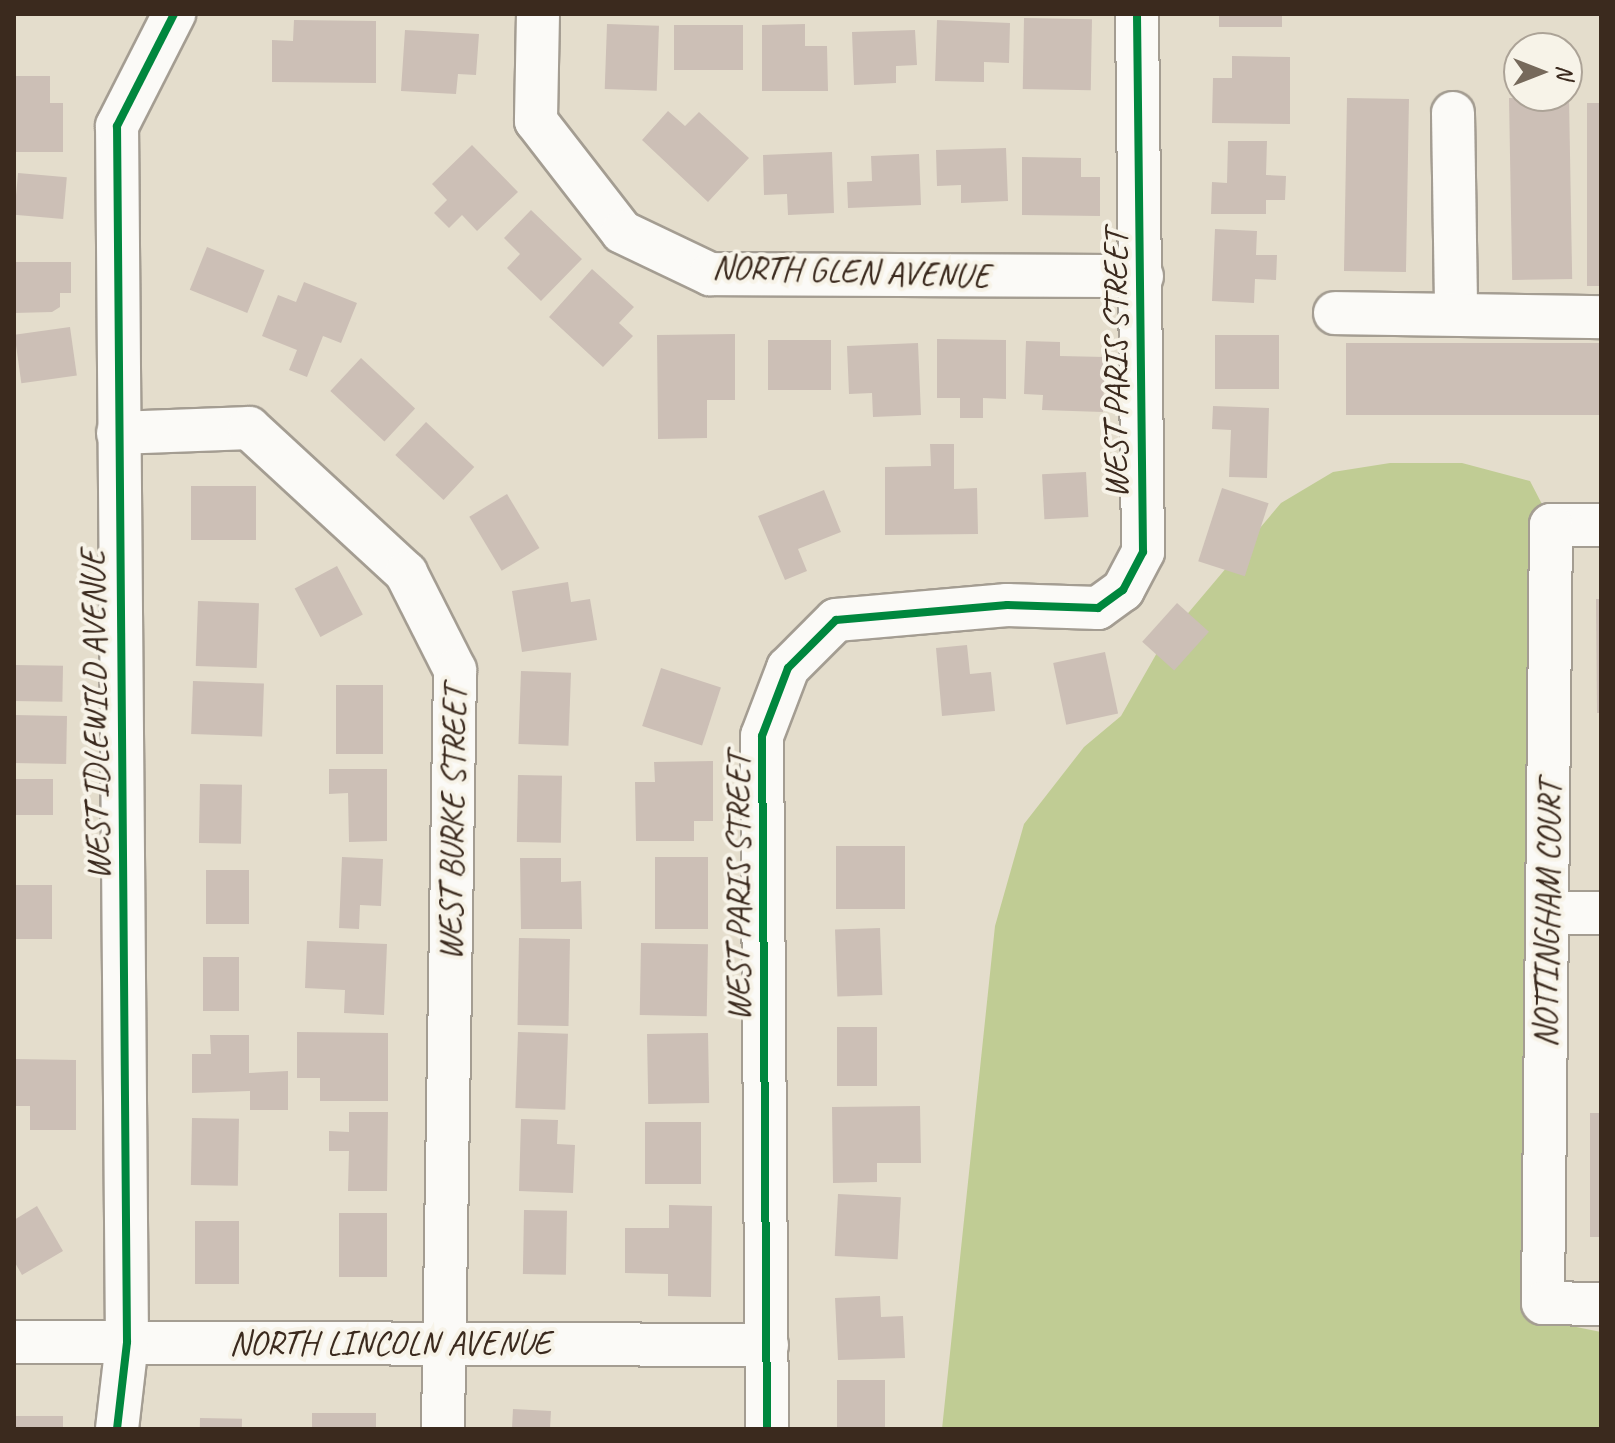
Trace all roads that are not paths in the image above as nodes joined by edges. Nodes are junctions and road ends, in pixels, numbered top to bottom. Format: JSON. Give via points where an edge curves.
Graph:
{"nodes":[{"id":1,"x":174,"y":14,"type":"edge"},
{"id":2,"x":538,"y":14,"type":"edge"},
{"id":3,"x":1137,"y":14,"type":"edge"},
{"id":4,"x":1453,"y":113,"type":"dead end"},
{"id":5,"x":1142,"y":276,"type":"junction"},
{"id":6,"x":1335,"y":313,"type":"dead end"},
{"id":7,"x":1456,"y":314,"type":"junction"},
{"id":8,"x":1601,"y":317,"type":"edge"},
{"id":9,"x":118,"y":433,"type":"junction"},
{"id":10,"x":1601,"y":525,"type":"edge"},
{"id":11,"x":1547,"y":913,"type":"junction"},
{"id":12,"x":1601,"y":913,"type":"edge"},
{"id":13,"x":1601,"y":1304,"type":"edge"},
{"id":14,"x":14,"y":1342,"type":"edge"},
{"id":15,"x":127,"y":1342,"type":"junction"},
{"id":16,"x":444,"y":1343,"type":"junction"},
{"id":17,"x":767,"y":1345,"type":"junction"},
{"id":18,"x":117,"y":1429,"type":"edge"},
{"id":19,"x":443,"y":1429,"type":"edge"},
{"id":20,"x":767,"y":1429,"type":"edge"}],
"edges":[{"from":1,"to":9,"type":"street","name":"WEST IDLEWILD AVENUE","via":[[117,126]]},
{"from":2,"to":5,"type":"street","name":"NORTH GLEN AVENUE","via":[[536,121],[622,232],[710,274]]},
{"from":3,"to":5,"type":"street","name":"WEST PARIS STREET"},
{"from":4,"to":7,"type":"street"},
{"from":5,"to":17,"type":"street","name":"WEST PARIS STREET","via":[[1143,552],[1123,590],[1098,608],[1007,605],[836,620],[788,668],[762,736]]},
{"from":6,"to":7,"type":"street"},
{"from":7,"to":8,"type":"street"},
{"from":9,"to":15,"type":"street","name":"WEST IDLEWILD AVENUE"},
{"from":9,"to":16,"type":"street","name":"WEST BURKE STREET","via":[[249,428],[406,573],[455,670]]},
{"from":10,"to":11,"type":"street","name":"NOTTINGHAM COURT","via":[[1551,525]]},
{"from":11,"to":12,"type":"street"},
{"from":11,"to":13,"type":"street","name":"NOTTINGHAM COURT","via":[[1543,1303]]},
{"from":14,"to":15,"type":"street","name":"NORTH LINCOLN AVENUE"},
{"from":15,"to":16,"type":"street","name":"NORTH LINCOLN AVENUE"},
{"from":15,"to":18,"type":"street","name":"WEST IDLEWILD AVENUE"},
{"from":16,"to":17,"type":"street","name":"NORTH LINCOLN AVENUE"},
{"from":16,"to":19,"type":"street","name":"WEST BURKE STREET"},
{"from":17,"to":20,"type":"street","name":"WEST PARIS STREET"}]}
